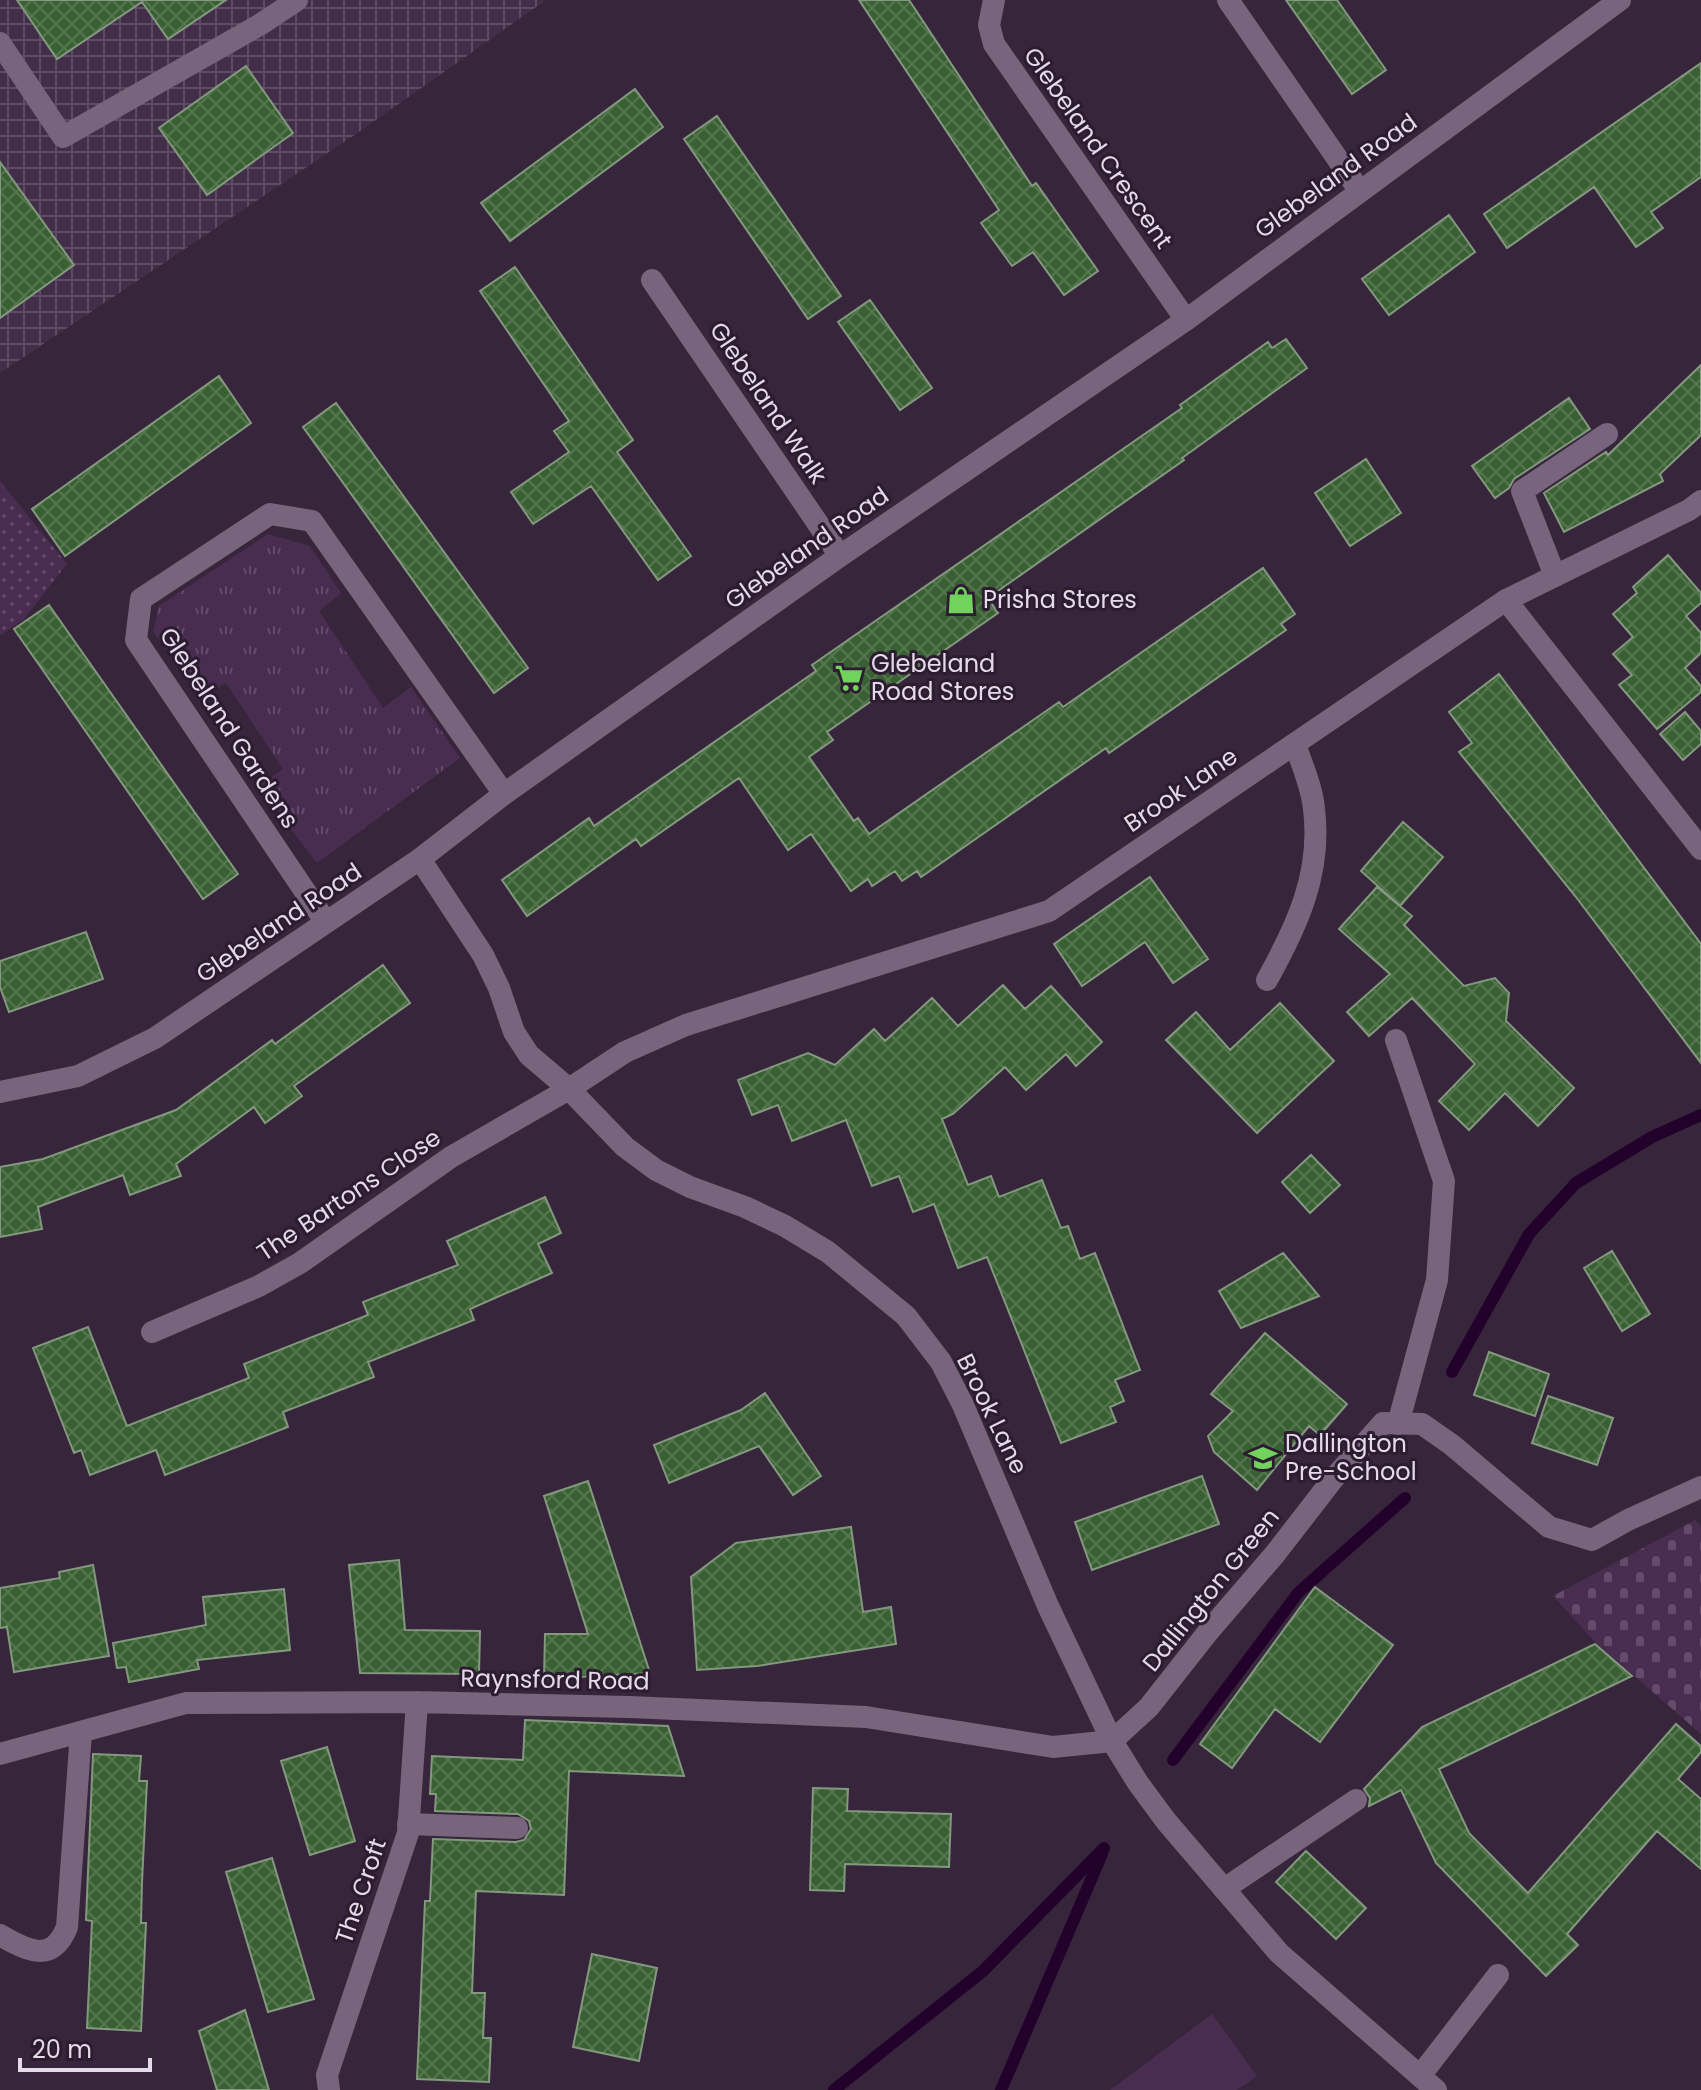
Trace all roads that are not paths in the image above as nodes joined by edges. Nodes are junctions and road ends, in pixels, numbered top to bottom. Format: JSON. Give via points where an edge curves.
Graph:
{"nodes":[{"id":1,"x":297,"y":0,"type":"edge"},
{"id":2,"x":994,"y":0,"type":"edge"},
{"id":3,"x":1228,"y":0,"type":"edge"},
{"id":4,"x":1620,"y":0,"type":"edge"},
{"id":5,"x":0,"y":43,"type":"edge"},
{"id":6,"x":1359,"y":190,"type":"junction"},
{"id":7,"x":652,"y":280,"type":"dead end"},
{"id":8,"x":1186,"y":320,"type":"junction"},
{"id":9,"x":1607,"y":434,"type":"dead end"},
{"id":10,"x":1695,"y":505,"type":"edge"},
{"id":11,"x":1701,"y":529,"type":"edge"},
{"id":12,"x":840,"y":556,"type":"junction"},
{"id":13,"x":1555,"y":576,"type":"junction"},
{"id":14,"x":1506,"y":600,"type":"junction"},
{"id":15,"x":1295,"y":744,"type":"junction"},
{"id":16,"x":504,"y":794,"type":"junction"},
{"id":17,"x":1701,"y":849,"type":"edge"},
{"id":18,"x":420,"y":859,"type":"junction"},
{"id":19,"x":325,"y":921,"type":"junction"},
{"id":20,"x":1267,"y":980,"type":"dead end"},
{"id":21,"x":1396,"y":1040,"type":"dead end"},
{"id":22,"x":569,"y":1089,"type":"junction"},
{"id":23,"x":0,"y":1092,"type":"edge"},
{"id":24,"x":152,"y":1332,"type":"dead end"},
{"id":25,"x":1398,"y":1424,"type":"junction"},
{"id":26,"x":1701,"y":1487,"type":"edge"},
{"id":27,"x":417,"y":1702,"type":"junction"},
{"id":28,"x":81,"y":1732,"type":"junction"},
{"id":29,"x":1112,"y":1741,"type":"junction"},
{"id":30,"x":0,"y":1754,"type":"edge"},
{"id":31,"x":1356,"y":1800,"type":"dead end"},
{"id":32,"x":408,"y":1824,"type":"junction"},
{"id":33,"x":517,"y":1828,"type":"dead end"},
{"id":34,"x":1224,"y":1889,"type":"junction"},
{"id":35,"x":0,"y":1935,"type":"edge"},
{"id":36,"x":1498,"y":1975,"type":"dead end"},
{"id":37,"x":1428,"y":2083,"type":"edge"},
{"id":38,"x":329,"y":2090,"type":"edge"}],
"edges":[{"from":1,"to":5,"type":"street","via":[[63,137]]},
{"from":2,"to":8,"type":"street","name":"Glebeland Crescent","via":[[989,25],[994,44]]},
{"from":3,"to":6,"type":"street"},
{"from":4,"to":6,"type":"street","name":"Glebeland Road"},
{"from":6,"to":8,"type":"street","name":"Glebeland Road"},
{"from":7,"to":12,"type":"street","name":"Glebeland Walk"},
{"from":8,"to":12,"type":"street","name":"Glebeland Road"},
{"from":9,"to":13,"type":"street","via":[[1522,491]]},
{"from":10,"to":11,"type":"street"},
{"from":10,"to":13,"type":"street","name":"Brook Lane"},
{"from":12,"to":16,"type":"street","name":"Glebeland Road"},
{"from":13,"to":14,"type":"street","name":"Brook Lane"},
{"from":14,"to":15,"type":"street","name":"Brook Lane"},
{"from":14,"to":17,"type":"street"},
{"from":15,"to":20,"type":"street","via":[[1314,808],[1314,855],[1301,913]]},
{"from":15,"to":22,"type":"street","name":"Brook Lane","via":[[1049,911],[686,1025],[625,1052]]},
{"from":16,"to":18,"type":"street","name":"Glebeland Road"},
{"from":16,"to":19,"type":"street","name":"Glebeland Gardens","via":[[312,521],[270,514],[141,599],[136,640]]},
{"from":18,"to":19,"type":"street","name":"Glebeland Road"},
{"from":18,"to":22,"type":"street","name":"Brook Lane","via":[[483,955],[514,1032],[529,1055]]},
{"from":19,"to":23,"type":"street","name":"Glebeland Road","via":[[155,1038],[78,1076]]},
{"from":21,"to":25,"type":"street","via":[[1444,1181],[1437,1280]]},
{"from":22,"to":24,"type":"street","name":"The Bartons Close","via":[[451,1157],[300,1263]]},
{"from":22,"to":29,"type":"street","name":"Brook Lane","via":[[625,1147],[656,1170],[785,1226],[828,1252],[906,1316],[941,1362],[963,1405]]},
{"from":25,"to":26,"type":"street","name":"Dallington Green","via":[[1422,1424],[1549,1527],[1592,1540]]},
{"from":25,"to":29,"type":"street","name":"Dallington Green","via":[[1383,1423],[1149,1707]]},
{"from":27,"to":28,"type":"street","name":"Raynsford Road","via":[[186,1703]]},
{"from":27,"to":29,"type":"street","name":"Raynsford Road","via":[[866,1717],[1053,1747]]},
{"from":27,"to":32,"type":"street","name":"The Croft"},
{"from":28,"to":30,"type":"street","name":"Raynsford Road"},
{"from":28,"to":35,"type":"street","via":[[67,1927],[56,1947],[47,1951]]},
{"from":29,"to":34,"type":"street","name":"Brook Lane","via":[[1157,1809]]},
{"from":31,"to":34,"type":"street"},
{"from":32,"to":33,"type":"street"},
{"from":32,"to":38,"type":"street","name":"The Croft","via":[[327,2075]]},
{"from":34,"to":37,"type":"street","name":"Brook Lane","via":[[1279,1953]]},
{"from":36,"to":37,"type":"street"}]}
